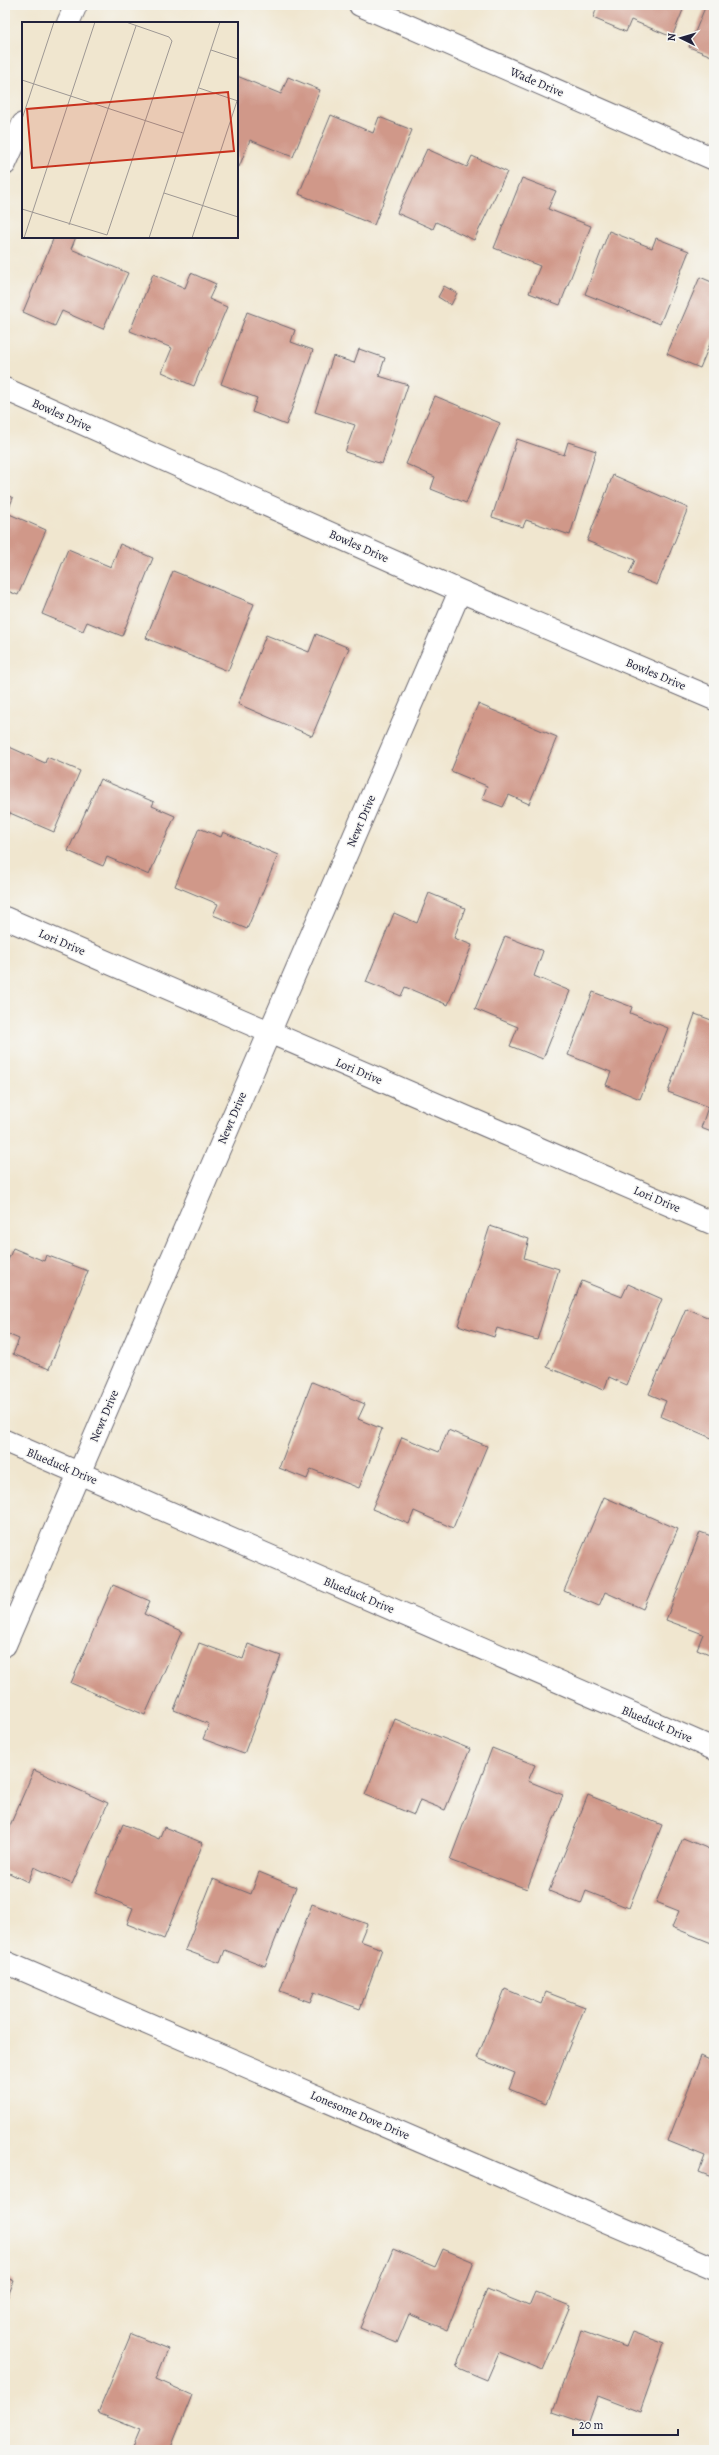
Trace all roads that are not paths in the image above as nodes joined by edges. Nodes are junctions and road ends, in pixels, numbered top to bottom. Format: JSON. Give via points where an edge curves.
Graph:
{"nodes":[{"id":1,"x":76,"y":5,"type":"edge"},
{"id":2,"x":360,"y":5,"type":"edge"},
{"id":3,"x":68,"y":22,"type":"edge"},
{"id":4,"x":22,"y":126,"type":"edge"},
{"id":5,"x":714,"y":159,"type":"edge"},
{"id":6,"x":5,"y":164,"type":"edge"},
{"id":7,"x":5,"y":389,"type":"edge"},
{"id":8,"x":460,"y":591,"type":"junction"},
{"id":9,"x":714,"y":699,"type":"edge"},
{"id":10,"x":5,"y":918,"type":"edge"},
{"id":11,"x":270,"y":1032,"type":"junction"},
{"id":12,"x":714,"y":1224,"type":"edge"},
{"id":13,"x":5,"y":1441,"type":"edge"},
{"id":14,"x":79,"y":1473,"type":"junction"},
{"id":15,"x":5,"y":1645,"type":"edge"},
{"id":16,"x":714,"y":1749,"type":"edge"},
{"id":17,"x":5,"y":1962,"type":"edge"},
{"id":18,"x":714,"y":2268,"type":"edge"}],
"edges":[{"from":1,"to":3,"type":"street"},
{"from":2,"to":5,"type":"street","name":"Wade Drive"},
{"from":4,"to":6,"type":"street"},
{"from":7,"to":8,"type":"street","name":"Bowles Drive"},
{"from":8,"to":9,"type":"street","name":"Bowles Drive"},
{"from":8,"to":11,"type":"street","name":"Newt Drive"},
{"from":10,"to":11,"type":"street","name":"Lori Drive"},
{"from":11,"to":12,"type":"street","name":"Lori Drive"},
{"from":11,"to":14,"type":"street","name":"Newt Drive"},
{"from":13,"to":14,"type":"street","name":"Blueduck Drive"},
{"from":14,"to":15,"type":"street","name":"Newt Drive"},
{"from":14,"to":16,"type":"street","name":"Blueduck Drive"},
{"from":17,"to":18,"type":"street","name":"Lonesome Dove Drive"}]}
